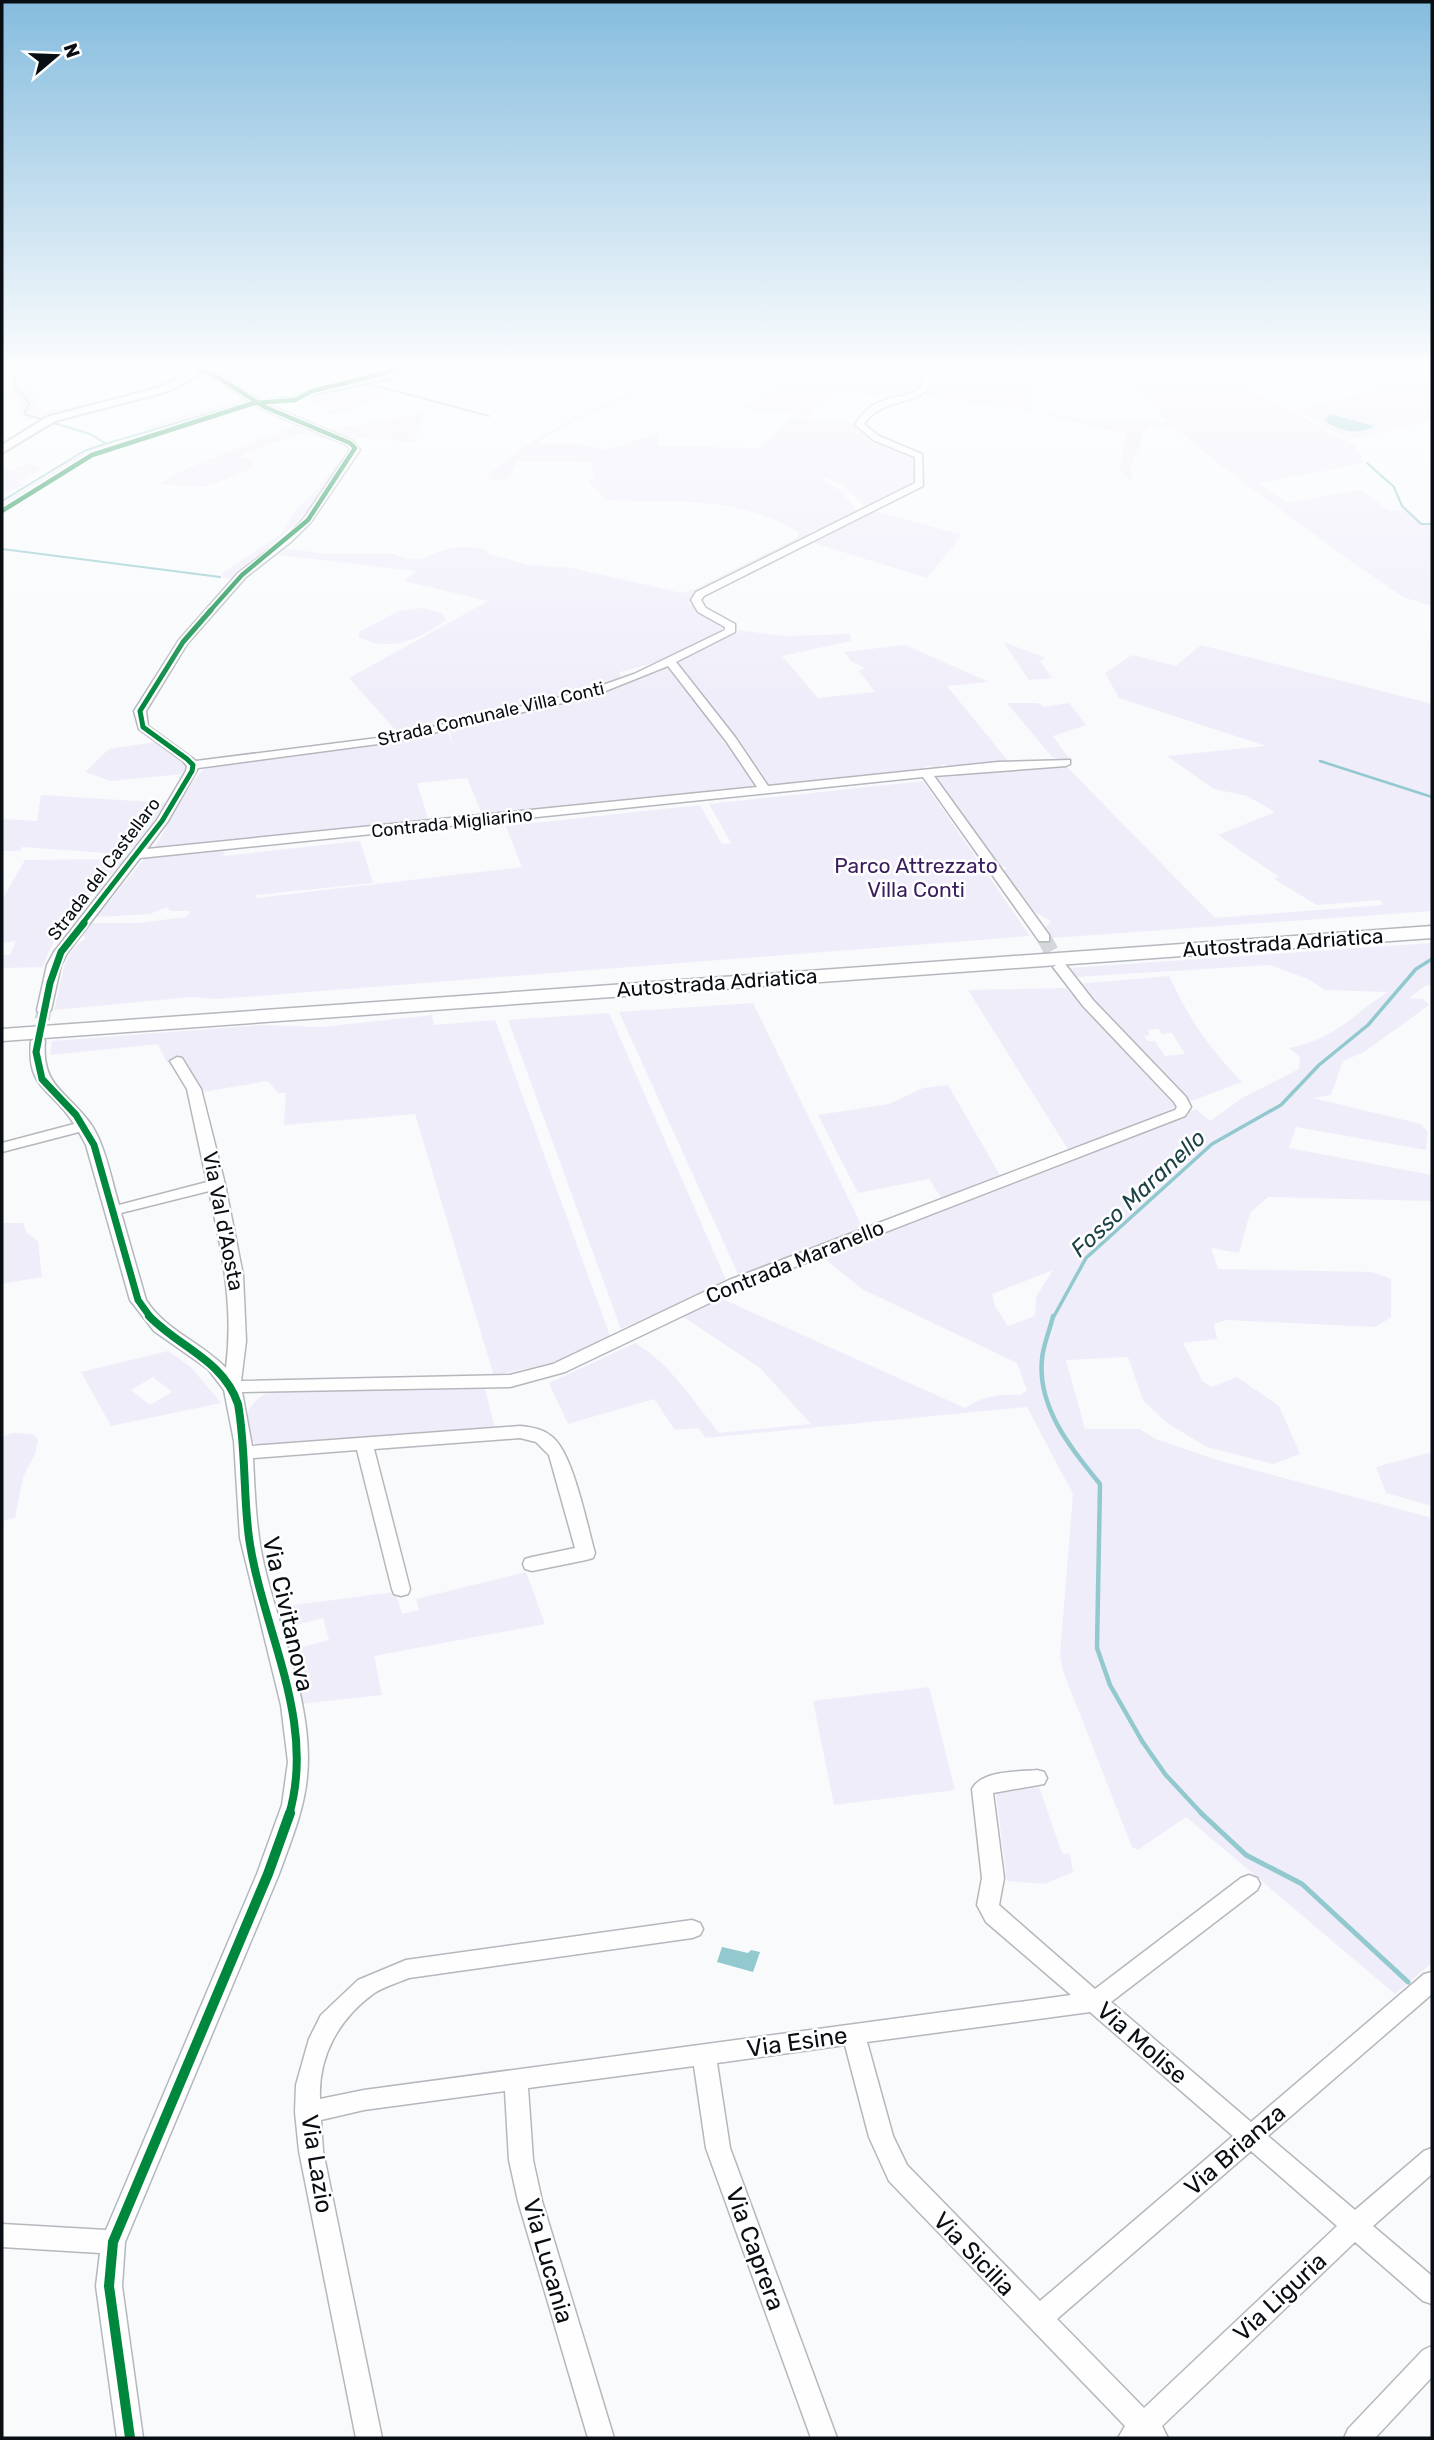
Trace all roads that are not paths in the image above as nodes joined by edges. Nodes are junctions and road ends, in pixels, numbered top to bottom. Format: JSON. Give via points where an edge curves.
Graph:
{"nodes":[{"id":1,"x":336,"y":478,"type":"edge"},
{"id":2,"x":920,"y":478,"type":"edge"},
{"id":3,"x":669,"y":660,"type":"junction"},
{"id":4,"x":1066,"y":762,"type":"dead end"},
{"id":5,"x":192,"y":765,"type":"junction"},
{"id":6,"x":926,"y":774,"type":"junction"},
{"id":7,"x":765,"y":790,"type":"junction"},
{"id":8,"x":138,"y":854,"type":"junction"},
{"id":9,"x":1432,"y":920,"type":"edge"},
{"id":10,"x":1432,"y":932,"type":"edge"},
{"id":11,"x":1044,"y":938,"type":"tunnel mouth"},
{"id":12,"x":1060,"y":967,"type":"tunnel mouth"},
{"id":13,"x":44,"y":1010,"type":"tunnel mouth"},
{"id":14,"x":2,"y":1021,"type":"edge"},
{"id":15,"x":2,"y":1035,"type":"edge"},
{"id":16,"x":38,"y":1041,"type":"tunnel mouth"},
{"id":17,"x":177,"y":1061,"type":"dead end"},
{"id":18,"x":85,"y":1126,"type":"junction"},
{"id":19,"x":2,"y":1148,"type":"edge"},
{"id":20,"x":217,"y":1184,"type":"junction"},
{"id":21,"x":113,"y":1211,"type":"junction"},
{"id":22,"x":232,"y":1387,"type":"junction"},
{"id":23,"x":364,"y":1444,"type":"junction"},
{"id":24,"x":242,"y":1453,"type":"junction"},
{"id":25,"x":532,"y":1564,"type":"dead end"},
{"id":26,"x":401,"y":1589,"type":"dead end"},
{"id":27,"x":1037,"y":1778,"type":"dead end"},
{"id":28,"x":1250,"y":1884,"type":"dead end"},
{"id":29,"x":692,"y":1929,"type":"dead end"},
{"id":30,"x":1432,"y":1981,"type":"edge"},
{"id":31,"x":1094,"y":2002,"type":"junction"},
{"id":32,"x":853,"y":2034,"type":"junction"},
{"id":33,"x":704,"y":2054,"type":"junction"},
{"id":34,"x":516,"y":2080,"type":"junction"},
{"id":35,"x":307,"y":2112,"type":"junction"},
{"id":36,"x":1251,"y":2136,"type":"junction"},
{"id":37,"x":1432,"y":2159,"type":"edge"},
{"id":38,"x":1355,"y":2226,"type":"junction"},
{"id":39,"x":2,"y":2235,"type":"edge"},
{"id":40,"x":113,"y":2242,"type":"junction"},
{"id":41,"x":1432,"y":2292,"type":"edge"},
{"id":42,"x":1038,"y":2319,"type":"junction"},
{"id":43,"x":1432,"y":2359,"type":"edge"},
{"id":44,"x":1143,"y":2434,"type":"edge"},
{"id":45,"x":130,"y":2438,"type":"edge"},
{"id":46,"x":369,"y":2438,"type":"edge"},
{"id":47,"x":601,"y":2438,"type":"edge"},
{"id":48,"x":824,"y":2438,"type":"edge"},
{"id":49,"x":1357,"y":2438,"type":"edge"}],
"edges":[{"from":1,"to":5,"type":"street","via":[[308,520],[242,575],[183,642],[140,710],[140,722],[148,732]]},
{"from":2,"to":3,"type":"street","name":"Strada Comunale Villa Conti","via":[[920,484],[700,594],[696,600],[699,607],[733,630]]},
{"from":3,"to":5,"type":"street","name":"Strada Comunale Villa Conti","via":[[589,694],[402,738]]},
{"from":3,"to":7,"type":"street"},
{"from":4,"to":6,"type":"street","name":"Contrada Migliarino"},
{"from":5,"to":8,"type":"street","name":"Strada del Castellaro","via":[[176,799]]},
{"from":6,"to":7,"type":"street","name":"Contrada Migliarino"},
{"from":6,"to":11,"type":"street"},
{"from":7,"to":8,"type":"street","name":"Contrada Migliarino"},
{"from":8,"to":13,"type":"street","name":"Strada del Castellaro","via":[[61,952]]},
{"from":9,"to":14,"type":"highway","name":"Autostrada Adriatica"},
{"from":10,"to":15,"type":"highway","name":"Autostrada Adriatica"},
{"from":12,"to":22,"type":"street","name":"Contrada Maranello","via":[[1181,1100],[1184,1107],[1180,1113],[735,1284],[559,1368],[510,1381]]},
{"from":16,"to":18,"type":"street","name":"Via Civitanova","via":[[36,1061],[42,1079]]},
{"from":17,"to":20,"type":"street","name":"Via Val d'Aosta","via":[[194,1089]]},
{"from":18,"to":19,"type":"street"},
{"from":18,"to":21,"type":"street","name":"Via Civitanova"},
{"from":20,"to":21,"type":"street"},
{"from":20,"to":22,"type":"street","name":"Via Val d'Aosta","via":[[239,1309]]},
{"from":21,"to":22,"type":"street","name":"Via Civitanova","via":[[144,1312],[163,1332],[206,1359]]},
{"from":22,"to":24,"type":"street","name":"Via Civitanova"},
{"from":23,"to":24,"type":"street"},
{"from":23,"to":25,"type":"street","via":[[520,1432],[536,1433],[550,1441],[586,1553]]},
{"from":23,"to":26,"type":"street"},
{"from":24,"to":40,"type":"street","name":"Via Civitanova","via":[[250,1541],[295,1731],[295,1789],[268,1874]]},
{"from":27,"to":31,"type":"street","name":"Via Molise","via":[[982,1789],[993,1878],[988,1905],[994,1916]]},
{"from":28,"to":31,"type":"street","name":"Via Esine"},
{"from":29,"to":35,"type":"street","name":"Via Lazio","via":[[428,1965],[384,1977],[351,1999],[329,2022],[312,2065]]},
{"from":30,"to":36,"type":"street","name":"Via Brianza"},
{"from":31,"to":32,"type":"street","name":"Via Esine"},
{"from":31,"to":36,"type":"street","name":"Via Molise"},
{"from":32,"to":33,"type":"street","name":"Via Esine"},
{"from":32,"to":42,"type":"street","name":"Via Sicilia","via":[[881,2137],[898,2173]]},
{"from":33,"to":34,"type":"street","name":"Via Esine"},
{"from":33,"to":48,"type":"street","name":"Via Caprera","via":[[718,2148]]},
{"from":34,"to":35,"type":"street","name":"Via Esine"},
{"from":34,"to":47,"type":"street","name":"Via Lucania","via":[[521,2160],[530,2201]]},
{"from":35,"to":46,"type":"street","name":"Via Lazio"},
{"from":36,"to":38,"type":"street","name":"Via Molise"},
{"from":36,"to":42,"type":"street","name":"Via Brianza"},
{"from":37,"to":38,"type":"street","name":"Via Liguria"},
{"from":38,"to":41,"type":"street","name":"Via Molise"},
{"from":38,"to":44,"type":"street","name":"Via Liguria"},
{"from":39,"to":40,"type":"street"},
{"from":40,"to":45,"type":"street","name":"Via Civitanova","via":[[109,2286]]},
{"from":42,"to":44,"type":"street","name":"Via Sicilia"},
{"from":43,"to":49,"type":"street"}]}
